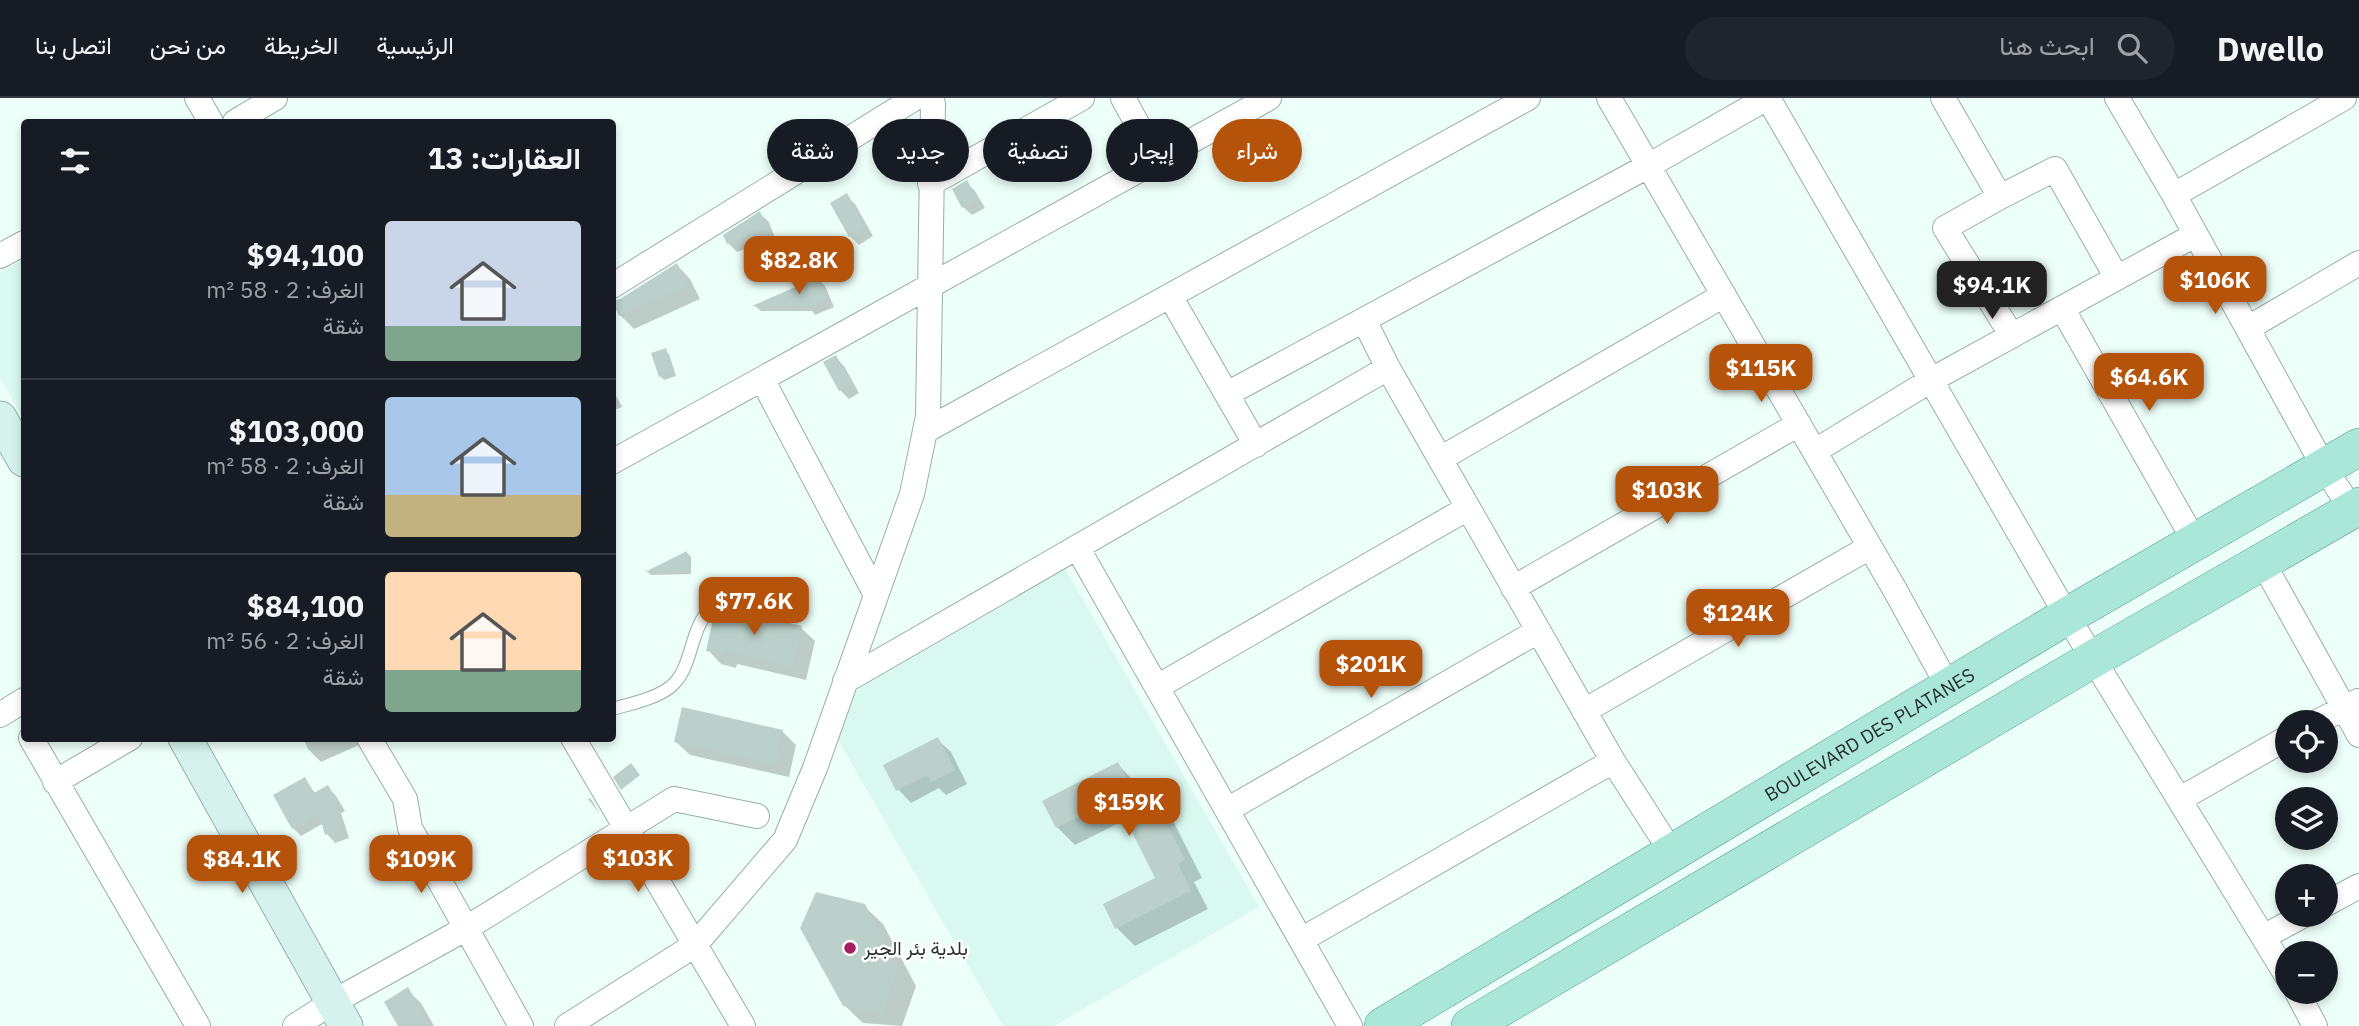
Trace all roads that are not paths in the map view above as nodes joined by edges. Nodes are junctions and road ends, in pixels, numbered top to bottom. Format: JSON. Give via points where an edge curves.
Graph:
{"nodes":[{"id":1,"x":197,"y":98,"type":"edge"},
{"id":2,"x":275,"y":98,"type":"edge"},
{"id":3,"x":915,"y":98,"type":"edge"},
{"id":4,"x":931,"y":98,"type":"edge"},
{"id":5,"x":1083,"y":98,"type":"edge"},
{"id":6,"x":1123,"y":98,"type":"edge"},
{"id":7,"x":1269,"y":98,"type":"edge"},
{"id":8,"x":1528,"y":98,"type":"edge"},
{"id":9,"x":1609,"y":98,"type":"edge"},
{"id":10,"x":1768,"y":98,"type":"edge"},
{"id":11,"x":1943,"y":98,"type":"edge"},
{"id":12,"x":2117,"y":98,"type":"edge"},
{"id":13,"x":2344,"y":98,"type":"edge"},
{"id":14,"x":209,"y":119,"type":"edge"},
{"id":15,"x":240,"y":119,"type":"edge"},
{"id":16,"x":1135,"y":119,"type":"edge"},
{"id":17,"x":1198,"y":137,"type":"edge"},
{"id":18,"x":1648,"y":166,"type":"junction"},
{"id":19,"x":1117,"y":182,"type":"edge"},
{"id":20,"x":930,"y":184,"type":"junction"},
{"id":21,"x":2174,"y":195,"type":"junction"},
{"id":22,"x":2000,"y":197,"type":"junction"},
{"id":23,"x":2195,"y":235,"type":"junction"},
{"id":24,"x":21,"y":245,"type":"edge"},
{"id":25,"x":0,"y":256,"type":"edge"},
{"id":26,"x":2359,"y":263,"type":"edge"},
{"id":27,"x":2117,"y":278,"type":"junction"},
{"id":28,"x":616,"y":284,"type":"edge"},
{"id":29,"x":929,"y":286,"type":"junction"},
{"id":30,"x":1724,"y":295,"type":"junction"},
{"id":31,"x":1170,"y":296,"type":"junction"},
{"id":32,"x":2063,"y":308,"type":"junction"},
{"id":33,"x":1364,"y":320,"type":"junction"},
{"id":34,"x":2248,"y":328,"type":"junction"},
{"id":35,"x":2012,"y":336,"type":"junction"},
{"id":36,"x":1388,"y":368,"type":"junction"},
{"id":37,"x":762,"y":379,"type":"junction"},
{"id":38,"x":1933,"y":379,"type":"junction"},
{"id":39,"x":1227,"y":394,"type":"junction"},
{"id":40,"x":0,"y":418,"type":"edge"},
{"id":41,"x":1799,"y":424,"type":"junction"},
{"id":42,"x":925,"y":431,"type":"junction"},
{"id":43,"x":1255,"y":445,"type":"junction"},
{"id":44,"x":2359,"y":447,"type":"edge"},
{"id":45,"x":1815,"y":452,"type":"junction"},
{"id":46,"x":21,"y":455,"type":"edge"},
{"id":47,"x":1440,"y":459,"type":"junction"},
{"id":48,"x":616,"y":460,"type":"edge"},
{"id":49,"x":2324,"y":467,"type":"junction"},
{"id":50,"x":1468,"y":508,"type":"junction"},
{"id":51,"x":2355,"y":508,"type":"edge"},
{"id":52,"x":2195,"y":542,"type":"junction"},
{"id":53,"x":1077,"y":547,"type":"junction"},
{"id":54,"x":1870,"y":547,"type":"junction"},
{"id":55,"x":2262,"y":561,"type":"junction"},
{"id":56,"x":1513,"y":588,"type":"junction"},
{"id":57,"x":746,"y":590,"type":"dead end"},
{"id":58,"x":876,"y":595,"type":"junction"},
{"id":59,"x":2067,"y":616,"type":"junction"},
{"id":60,"x":1538,"y":631,"type":"junction"},
{"id":61,"x":2094,"y":659,"type":"junction"},
{"id":62,"x":845,"y":681,"type":"junction"},
{"id":63,"x":1157,"y":687,"type":"junction"},
{"id":64,"x":1950,"y":688,"type":"junction"},
{"id":65,"x":2351,"y":704,"type":"edge"},
{"id":66,"x":616,"y":708,"type":"edge"},
{"id":67,"x":1584,"y":711,"type":"junction"},
{"id":68,"x":2359,"y":735,"type":"edge"},
{"id":69,"x":33,"y":742,"type":"edge"},
{"id":70,"x":123,"y":742,"type":"edge"},
{"id":71,"x":187,"y":742,"type":"edge"},
{"id":72,"x":371,"y":742,"type":"edge"},
{"id":73,"x":575,"y":742,"type":"edge"},
{"id":74,"x":2275,"y":745,"type":"edge"},
{"id":75,"x":1612,"y":761,"type":"junction"},
{"id":76,"x":55,"y":782,"type":"junction"},
{"id":77,"x":2179,"y":799,"type":"junction"},
{"id":78,"x":1227,"y":810,"type":"junction"},
{"id":79,"x":757,"y":816,"type":"dead end"},
{"id":80,"x":627,"y":830,"type":"junction"},
{"id":81,"x":1672,"y":853,"type":"junction"},
{"id":82,"x":2359,"y":886,"type":"edge"},
{"id":83,"x":2338,"y":897,"type":"edge"},
{"id":84,"x":2282,"y":927,"type":"edge"},
{"id":85,"x":465,"y":929,"type":"junction"},
{"id":86,"x":2265,"y":936,"type":"junction"},
{"id":87,"x":1301,"y":940,"type":"junction"},
{"id":88,"x":695,"y":945,"type":"junction"},
{"id":89,"x":2275,"y":954,"type":"edge"},
{"id":90,"x":2303,"y":1004,"type":"edge"},
{"id":91,"x":339,"y":1014,"type":"edge"},
{"id":92,"x":198,"y":1026,"type":"edge"},
{"id":93,"x":295,"y":1026,"type":"edge"},
{"id":94,"x":521,"y":1026,"type":"edge"},
{"id":95,"x":567,"y":1026,"type":"edge"},
{"id":96,"x":743,"y":1026,"type":"edge"},
{"id":97,"x":1350,"y":1026,"type":"edge"},
{"id":98,"x":1383,"y":1026,"type":"edge"},
{"id":99,"x":1470,"y":1026,"type":"edge"},
{"id":100,"x":2315,"y":1026,"type":"edge"}],
"edges":[{"from":1,"to":14,"type":"street"},
{"from":2,"to":15,"type":"street"},
{"from":3,"to":28,"type":"street"},
{"from":4,"to":20,"type":"street"},
{"from":5,"to":20,"type":"street"},
{"from":6,"to":16,"type":"street"},
{"from":7,"to":17,"type":"street"},
{"from":8,"to":31,"type":"street"},
{"from":9,"to":18,"type":"street"},
{"from":10,"to":18,"type":"street"},
{"from":10,"to":38,"type":"street"},
{"from":11,"to":22,"type":"street"},
{"from":12,"to":21,"type":"street"},
{"from":13,"to":21,"type":"street"},
{"from":18,"to":30,"type":"street"},
{"from":18,"to":33,"type":"street"},
{"from":19,"to":29,"type":"street"},
{"from":20,"to":29,"type":"street"},
{"from":21,"to":23,"type":"street"},
{"from":22,"to":27,"type":"street","via":[[2055,169]]},
{"from":22,"to":35,"type":"street","via":[[1945,228]]},
{"from":23,"to":27,"type":"street"},
{"from":23,"to":34,"type":"street"},
{"from":24,"to":25,"type":"street"},
{"from":26,"to":34,"type":"street"},
{"from":27,"to":32,"type":"street"},
{"from":29,"to":37,"type":"street"},
{"from":29,"to":42,"type":"street"},
{"from":30,"to":41,"type":"street"},
{"from":30,"to":47,"type":"street"},
{"from":31,"to":39,"type":"street"},
{"from":31,"to":42,"type":"street"},
{"from":32,"to":35,"type":"street"},
{"from":32,"to":52,"type":"street"},
{"from":33,"to":36,"type":"street"},
{"from":33,"to":39,"type":"street"},
{"from":34,"to":49,"type":"street"},
{"from":35,"to":38,"type":"street"},
{"from":36,"to":43,"type":"street"},
{"from":36,"to":47,"type":"street"},
{"from":37,"to":48,"type":"street"},
{"from":37,"to":58,"type":"street"},
{"from":38,"to":45,"type":"street"},
{"from":38,"to":59,"type":"street"},
{"from":39,"to":43,"type":"street"},
{"from":40,"to":46,"type":"street"},
{"from":41,"to":45,"type":"street"},
{"from":41,"to":56,"type":"street"},
{"from":42,"to":58,"type":"street","via":[[912,494]]},
{"from":43,"to":53,"type":"street"},
{"from":44,"to":49,"type":"main road","name":"BOULEVARD DES PLATANES"},
{"from":45,"to":54,"type":"street"},
{"from":47,"to":50,"type":"street"},
{"from":49,"to":51,"type":"street"},
{"from":49,"to":52,"type":"main road","name":"BOULEVARD DES PLATANES"},
{"from":50,"to":56,"type":"street"},
{"from":50,"to":63,"type":"street"},
{"from":51,"to":55,"type":"main road"},
{"from":52,"to":59,"type":"main road","name":"BOULEVARD DES PLATANES"},
{"from":53,"to":62,"type":"street"},
{"from":53,"to":63,"type":"street"},
{"from":54,"to":64,"type":"street"},
{"from":54,"to":67,"type":"street"},
{"from":55,"to":61,"type":"main road"},
{"from":55,"to":65,"type":"street"},
{"from":56,"to":60,"type":"street"},
{"from":57,"to":66,"type":"lane","via":[[713,606],[698,623],[685,667],[670,688]]},
{"from":58,"to":62,"type":"street"},
{"from":59,"to":61,"type":"street"},
{"from":59,"to":64,"type":"main road","name":"BOULEVARD DES PLATANES"},
{"from":60,"to":67,"type":"street"},
{"from":60,"to":78,"type":"street"},
{"from":61,"to":77,"type":"street"},
{"from":61,"to":99,"type":"main road"},
{"from":62,"to":88,"type":"street","via":[[816,768],[785,840]]},
{"from":63,"to":78,"type":"street"},
{"from":64,"to":81,"type":"main road","name":"BOULEVARD DES PLATANES"},
{"from":65,"to":68,"type":"street"},
{"from":67,"to":75,"type":"street"},
{"from":69,"to":76,"type":"street"},
{"from":70,"to":76,"type":"street"},
{"from":71,"to":91,"type":"street"},
{"from":72,"to":85,"type":"street","via":[[405,799],[410,828]]},
{"from":73,"to":80,"type":"street"},
{"from":74,"to":77,"type":"street"},
{"from":75,"to":81,"type":"street"},
{"from":75,"to":87,"type":"street"},
{"from":76,"to":92,"type":"street"},
{"from":77,"to":86,"type":"street"},
{"from":78,"to":87,"type":"street"},
{"from":79,"to":80,"type":"street","via":[[674,799]]},
{"from":80,"to":85,"type":"street"},
{"from":80,"to":88,"type":"street"},
{"from":81,"to":98,"type":"main road","name":"BOULEVARD DES PLATANES"},
{"from":82,"to":83,"type":"street"},
{"from":84,"to":86,"type":"street"},
{"from":85,"to":91,"type":"street"},
{"from":85,"to":94,"type":"street"},
{"from":86,"to":89,"type":"street"},
{"from":87,"to":97,"type":"street"},
{"from":88,"to":95,"type":"street"},
{"from":88,"to":96,"type":"street"},
{"from":90,"to":100,"type":"street"},
{"from":91,"to":93,"type":"street"}]}
